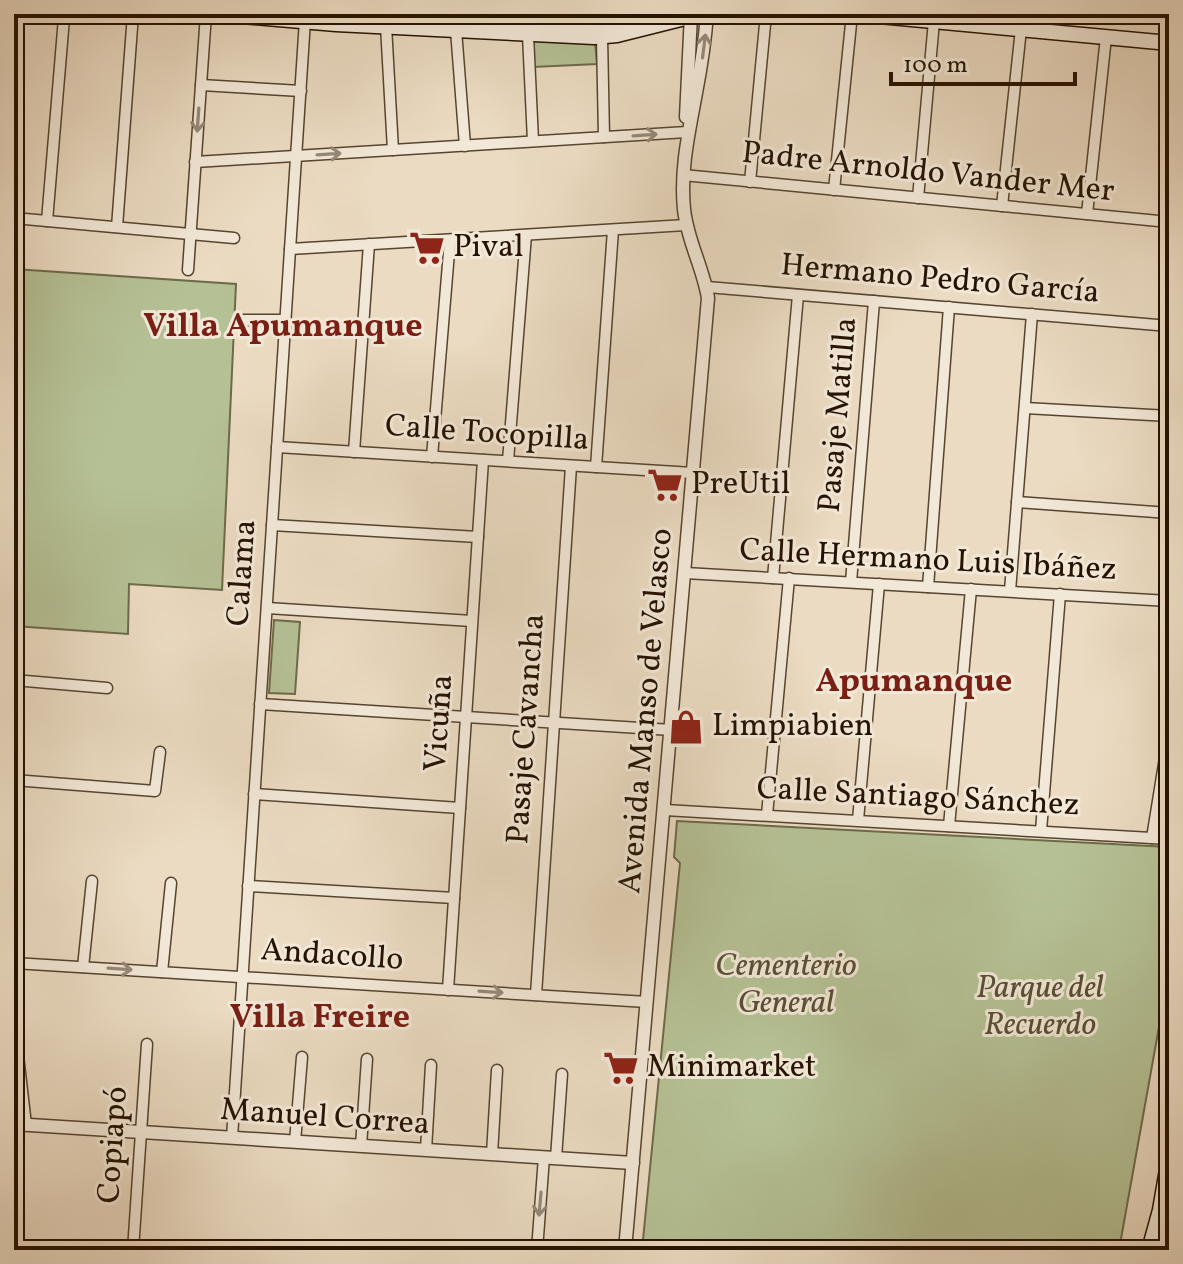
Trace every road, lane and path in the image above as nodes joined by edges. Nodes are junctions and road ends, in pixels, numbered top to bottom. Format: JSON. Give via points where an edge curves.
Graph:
{"nodes":[{"id":1,"x":133,"y":14,"type":"edge"},
{"id":2,"x":206,"y":14,"type":"edge"},
{"id":3,"x":218,"y":14,"type":"edge"},
{"id":4,"x":419,"y":14,"type":"edge"},
{"id":5,"x":644,"y":14,"type":"edge"},
{"id":6,"x":766,"y":14,"type":"edge"},
{"id":7,"x":852,"y":14,"type":"edge"},
{"id":8,"x":858,"y":14,"type":"edge"},
{"id":9,"x":697,"y":15,"type":"edge"},
{"id":10,"x":308,"y":17,"type":"edge"},
{"id":11,"x":64,"y":18,"type":"dead end"},
{"id":12,"x":934,"y":21,"type":"junction"},
{"id":13,"x":386,"y":26,"type":"junction"},
{"id":14,"x":1021,"y":29,"type":"junction"},
{"id":15,"x":456,"y":30,"type":"junction"},
{"id":16,"x":528,"y":35,"type":"junction"},
{"id":17,"x":602,"y":37,"type":"junction"},
{"id":18,"x":1106,"y":37,"type":"junction"},
{"id":19,"x":1169,"y":43,"type":"edge"},
{"id":20,"x":201,"y":85,"type":"junction"},
{"id":21,"x":301,"y":91,"type":"junction"},
{"id":22,"x":687,"y":132,"type":"junction"},
{"id":23,"x":604,"y":137,"type":"junction"},
{"id":24,"x":533,"y":141,"type":"junction"},
{"id":25,"x":465,"y":146,"type":"junction"},
{"id":26,"x":393,"y":150,"type":"junction"},
{"id":27,"x":296,"y":156,"type":"junction"},
{"id":28,"x":195,"y":162,"type":"junction"},
{"id":29,"x":683,"y":175,"type":"junction"},
{"id":30,"x":750,"y":182,"type":"junction"},
{"id":31,"x":834,"y":190,"type":"junction"},
{"id":32,"x":918,"y":198,"type":"junction"},
{"id":33,"x":1002,"y":206,"type":"junction"},
{"id":34,"x":1087,"y":214,"type":"junction"},
{"id":35,"x":14,"y":218,"type":"edge"},
{"id":36,"x":47,"y":221,"type":"junction"},
{"id":37,"x":1169,"y":222,"type":"edge"},
{"id":38,"x":686,"y":225,"type":"junction"},
{"id":39,"x":117,"y":227,"type":"junction"},
{"id":40,"x":613,"y":230,"type":"junction"},
{"id":41,"x":190,"y":234,"type":"junction"},
{"id":42,"x":526,"y":235,"type":"junction"},
{"id":43,"x":234,"y":238,"type":"dead end"},
{"id":44,"x":450,"y":240,"type":"junction"},
{"id":45,"x":369,"y":244,"type":"junction"},
{"id":46,"x":290,"y":249,"type":"junction"},
{"id":47,"x":188,"y":270,"type":"dead end"},
{"id":48,"x":707,"y":287,"type":"junction"},
{"id":49,"x":798,"y":295,"type":"junction"},
{"id":50,"x":874,"y":301,"type":"junction"},
{"id":51,"x":949,"y":307,"type":"junction"},
{"id":52,"x":1032,"y":314,"type":"junction"},
{"id":53,"x":241,"y":320,"type":"dead end"},
{"id":54,"x":286,"y":320,"type":"junction"},
{"id":55,"x":1169,"y":326,"type":"edge"},
{"id":56,"x":1025,"y":408,"type":"junction"},
{"id":57,"x":1169,"y":416,"type":"edge"},
{"id":58,"x":277,"y":447,"type":"junction"},
{"id":59,"x":354,"y":452,"type":"junction"},
{"id":60,"x":432,"y":457,"type":"junction"},
{"id":61,"x":483,"y":460,"type":"junction"},
{"id":62,"x":508,"y":461,"type":"junction"},
{"id":63,"x":571,"y":466,"type":"junction"},
{"id":64,"x":596,"y":467,"type":"junction"},
{"id":65,"x":693,"y":473,"type":"junction"},
{"id":66,"x":1017,"y":502,"type":"junction"},
{"id":67,"x":1169,"y":513,"type":"edge"},
{"id":68,"x":272,"y":525,"type":"junction"},
{"id":69,"x":478,"y":537,"type":"junction"},
{"id":70,"x":685,"y":573,"type":"junction"},
{"id":71,"x":773,"y":578,"type":"junction"},
{"id":72,"x":789,"y":578,"type":"junction"},
{"id":73,"x":851,"y":582,"type":"junction"},
{"id":74,"x":879,"y":584,"type":"junction"},
{"id":75,"x":928,"y":587,"type":"junction"},
{"id":76,"x":971,"y":589,"type":"junction"},
{"id":77,"x":1010,"y":591,"type":"junction"},
{"id":78,"x":1060,"y":594,"type":"junction"},
{"id":79,"x":1169,"y":601,"type":"edge"},
{"id":80,"x":267,"y":608,"type":"junction"},
{"id":81,"x":472,"y":621,"type":"junction"},
{"id":82,"x":14,"y":680,"type":"edge"},
{"id":83,"x":107,"y":688,"type":"dead end"},
{"id":84,"x":260,"y":704,"type":"junction"},
{"id":85,"x":466,"y":717,"type":"junction"},
{"id":86,"x":554,"y":722,"type":"junction"},
{"id":87,"x":672,"y":730,"type":"junction"},
{"id":88,"x":1169,"y":733,"type":"edge"},
{"id":89,"x":160,"y":752,"type":"dead end"},
{"id":90,"x":14,"y":780,"type":"edge"},
{"id":91,"x":254,"y":794,"type":"junction"},
{"id":92,"x":460,"y":808,"type":"junction"},
{"id":93,"x":665,"y":810,"type":"junction"},
{"id":94,"x":767,"y":815,"type":"junction"},
{"id":95,"x":858,"y":820,"type":"junction"},
{"id":96,"x":949,"y":826,"type":"junction"},
{"id":97,"x":1041,"y":831,"type":"junction"},
{"id":98,"x":1152,"y":838,"type":"junction"},
{"id":99,"x":1169,"y":839,"type":"edge"},
{"id":100,"x":92,"y":881,"type":"dead end"},
{"id":101,"x":171,"y":883,"type":"dead end"},
{"id":102,"x":248,"y":886,"type":"junction"},
{"id":103,"x":454,"y":898,"type":"junction"},
{"id":104,"x":14,"y":963,"type":"edge"},
{"id":105,"x":83,"y":967,"type":"junction"},
{"id":106,"x":162,"y":972,"type":"junction"},
{"id":107,"x":242,"y":977,"type":"junction"},
{"id":108,"x":448,"y":990,"type":"junction"},
{"id":109,"x":536,"y":995,"type":"junction"},
{"id":110,"x":647,"y":1002,"type":"junction"},
{"id":111,"x":14,"y":1021,"type":"edge"},
{"id":112,"x":147,"y":1044,"type":"dead end"},
{"id":113,"x":302,"y":1057,"type":"dead end"},
{"id":114,"x":367,"y":1059,"type":"dead end"},
{"id":115,"x":431,"y":1065,"type":"dead end"},
{"id":116,"x":497,"y":1070,"type":"dead end"},
{"id":117,"x":562,"y":1074,"type":"dead end"},
{"id":118,"x":20,"y":1125,"type":"edge"},
{"id":119,"x":141,"y":1132,"type":"junction"},
{"id":120,"x":232,"y":1138,"type":"junction"},
{"id":121,"x":295,"y":1142,"type":"junction"},
{"id":122,"x":361,"y":1146,"type":"junction"},
{"id":123,"x":426,"y":1150,"type":"junction"},
{"id":124,"x":492,"y":1154,"type":"junction"},
{"id":125,"x":550,"y":1158,"type":"junction"},
{"id":126,"x":1169,"y":1158,"type":"edge"},
{"id":127,"x":633,"y":1163,"type":"junction"},
{"id":128,"x":1160,"y":1210,"type":"junction"},
{"id":129,"x":133,"y":1250,"type":"edge"},
{"id":130,"x":537,"y":1250,"type":"edge"},
{"id":131,"x":625,"y":1250,"type":"edge"},
{"id":132,"x":1149,"y":1250,"type":"edge"},
{"id":133,"x":1157,"y":1250,"type":"edge"}],
"edges":[{"from":1,"to":39,"type":"street"},
{"from":2,"to":20,"type":"street"},
{"from":3,"to":10,"type":"main road"},
{"from":4,"to":5,"type":"main road","via":[[586,26]]},
{"from":6,"to":30,"type":"street"},
{"from":7,"to":31,"type":"street"},
{"from":8,"to":12,"type":"main road"},
{"from":9,"to":17,"type":"main road"},
{"from":9,"to":22,"type":"street","name":"Avenida Manso de Velasco","via":[[686,77]]},
{"from":10,"to":13,"type":"main road"},
{"from":10,"to":21,"type":"street","name":"Calama"},
{"from":11,"to":36,"type":"street"},
{"from":12,"to":14,"type":"main road"},
{"from":12,"to":32,"type":"street"},
{"from":13,"to":15,"type":"main road"},
{"from":13,"to":26,"type":"street"},
{"from":14,"to":18,"type":"main road"},
{"from":14,"to":33,"type":"street"},
{"from":15,"to":16,"type":"main road"},
{"from":15,"to":25,"type":"street"},
{"from":16,"to":17,"type":"main road"},
{"from":16,"to":24,"type":"street"},
{"from":17,"to":23,"type":"street"},
{"from":18,"to":19,"type":"main road"},
{"from":18,"to":34,"type":"street"},
{"from":20,"to":21,"type":"street"},
{"from":20,"to":28,"type":"street","one_way":true},
{"from":21,"to":27,"type":"street","name":"Calama"},
{"from":23,"to":22,"type":"street","one_way":true},
{"from":22,"to":29,"type":"street","name":"Avenida Manso de Velasco"},
{"from":23,"to":24,"type":"street"},
{"from":24,"to":25,"type":"street"},
{"from":25,"to":26,"type":"street"},
{"from":27,"to":26,"type":"street","one_way":true},
{"from":27,"to":28,"type":"street"},
{"from":27,"to":46,"type":"street","name":"Calama"},
{"from":28,"to":41,"type":"street"},
{"from":29,"to":30,"type":"street","name":"Padre Arnoldo Vander Mer"},
{"from":29,"to":38,"type":"street","name":"Avenida Manso de Velasco"},
{"from":30,"to":31,"type":"street","name":"Padre Arnoldo Vander Mer"},
{"from":31,"to":32,"type":"street","name":"Padre Arnoldo Vander Mer"},
{"from":32,"to":33,"type":"street","name":"Padre Arnoldo Vander Mer"},
{"from":33,"to":34,"type":"street","name":"Padre Arnoldo Vander Mer"},
{"from":34,"to":37,"type":"street","name":"Padre Arnoldo Vander Mer"},
{"from":35,"to":36,"type":"street"},
{"from":36,"to":39,"type":"street"},
{"from":38,"to":40,"type":"street"},
{"from":38,"to":48,"type":"street","name":"Avenida Manso de Velasco"},
{"from":39,"to":41,"type":"street"},
{"from":40,"to":42,"type":"street"},
{"from":40,"to":64,"type":"street"},
{"from":41,"to":43,"type":"street"},
{"from":41,"to":47,"type":"street"},
{"from":42,"to":44,"type":"street"},
{"from":42,"to":62,"type":"street"},
{"from":44,"to":45,"type":"street"},
{"from":44,"to":60,"type":"street"},
{"from":45,"to":46,"type":"street"},
{"from":45,"to":59,"type":"street"},
{"from":46,"to":54,"type":"street","name":"Calama"},
{"from":48,"to":49,"type":"street","name":"Hermano Pedro García"},
{"from":48,"to":65,"type":"street","name":"Avenida Manso de Velasco"},
{"from":49,"to":50,"type":"street","name":"Hermano Pedro García"},
{"from":49,"to":71,"type":"street"},
{"from":50,"to":51,"type":"street","name":"Hermano Pedro García"},
{"from":50,"to":73,"type":"street","name":"Pasaje Matilla"},
{"from":51,"to":52,"type":"street","name":"Hermano Pedro García"},
{"from":51,"to":75,"type":"street"},
{"from":52,"to":55,"type":"street","name":"Hermano Pedro García"},
{"from":52,"to":56,"type":"street"},
{"from":53,"to":54,"type":"street"},
{"from":54,"to":58,"type":"street","name":"Calama"},
{"from":56,"to":57,"type":"street"},
{"from":56,"to":66,"type":"street"},
{"from":58,"to":59,"type":"street","name":"Calle Tocopilla"},
{"from":58,"to":68,"type":"street","name":"Calama"},
{"from":59,"to":60,"type":"street","name":"Calle Tocopilla"},
{"from":60,"to":61,"type":"street","name":"Calle Tocopilla"},
{"from":61,"to":62,"type":"street","name":"Calle Tocopilla"},
{"from":61,"to":69,"type":"street","name":"Vicuña"},
{"from":62,"to":63,"type":"street","name":"Calle Tocopilla"},
{"from":63,"to":64,"type":"street","name":"Calle Tocopilla"},
{"from":63,"to":86,"type":"street","name":"Pasaje Cavancha"},
{"from":64,"to":65,"type":"street","name":"Calle Tocopilla"},
{"from":65,"to":70,"type":"street","name":"Avenida Manso de Velasco"},
{"from":66,"to":67,"type":"street"},
{"from":66,"to":77,"type":"street"},
{"from":68,"to":69,"type":"street"},
{"from":68,"to":80,"type":"street","name":"Calama"},
{"from":69,"to":81,"type":"street","name":"Vicuña"},
{"from":70,"to":71,"type":"street","name":"Calle Hermano Luis Ibáñez"},
{"from":70,"to":87,"type":"street","name":"Avenida Manso de Velasco"},
{"from":71,"to":72,"type":"street","name":"Calle Hermano Luis Ibáñez"},
{"from":72,"to":73,"type":"street","name":"Calle Hermano Luis Ibáñez"},
{"from":72,"to":94,"type":"street"},
{"from":73,"to":74,"type":"street","name":"Calle Hermano Luis Ibáñez"},
{"from":74,"to":75,"type":"street","name":"Calle Hermano Luis Ibáñez"},
{"from":74,"to":95,"type":"street"},
{"from":75,"to":76,"type":"street","name":"Calle Hermano Luis Ibáñez"},
{"from":76,"to":77,"type":"street","name":"Calle Hermano Luis Ibáñez"},
{"from":76,"to":96,"type":"street"},
{"from":77,"to":78,"type":"street","name":"Calle Hermano Luis Ibáñez"},
{"from":78,"to":79,"type":"street","name":"Calle Hermano Luis Ibáñez"},
{"from":78,"to":97,"type":"street"},
{"from":80,"to":81,"type":"street"},
{"from":80,"to":84,"type":"street","name":"Calama"},
{"from":81,"to":85,"type":"street","name":"Vicuña"},
{"from":82,"to":83,"type":"street"},
{"from":84,"to":85,"type":"street"},
{"from":84,"to":91,"type":"street","name":"Calama"},
{"from":85,"to":86,"type":"street"},
{"from":85,"to":92,"type":"street","name":"Vicuña"},
{"from":86,"to":87,"type":"street"},
{"from":86,"to":109,"type":"street","name":"Pasaje Cavancha"},
{"from":87,"to":93,"type":"street","name":"Avenida Manso de Velasco"},
{"from":88,"to":98,"type":"street"},
{"from":89,"to":90,"type":"street","via":[[155,791]]},
{"from":91,"to":92,"type":"street"},
{"from":91,"to":102,"type":"street","name":"Calama"},
{"from":92,"to":103,"type":"street","name":"Vicuña"},
{"from":93,"to":94,"type":"street","name":"Calle Santiago Sánchez"},
{"from":93,"to":110,"type":"street","name":"Avenida Manso de Velasco"},
{"from":94,"to":95,"type":"street","name":"Calle Santiago Sánchez"},
{"from":95,"to":96,"type":"street","name":"Calle Santiago Sánchez"},
{"from":96,"to":97,"type":"street","name":"Calle Santiago Sánchez"},
{"from":97,"to":98,"type":"street","name":"Calle Santiago Sánchez"},
{"from":98,"to":99,"type":"street","name":"Calle Santiago Sánchez"},
{"from":100,"to":105,"type":"street"},
{"from":101,"to":106,"type":"street"},
{"from":102,"to":103,"type":"street"},
{"from":102,"to":107,"type":"street","name":"Calama"},
{"from":103,"to":108,"type":"street","name":"Vicuña"},
{"from":104,"to":105,"type":"street","name":"Andacollo"},
{"from":105,"to":106,"type":"street","name":"Andacollo","one_way":true},
{"from":106,"to":107,"type":"street","name":"Andacollo"},
{"from":107,"to":108,"type":"street","name":"Andacollo"},
{"from":107,"to":120,"type":"street","name":"Calama"},
{"from":108,"to":109,"type":"street","name":"Andacollo","one_way":true},
{"from":109,"to":110,"type":"street","name":"Andacollo"},
{"from":110,"to":127,"type":"street","name":"Avenida Manso de Velasco"},
{"from":111,"to":118,"type":"street"},
{"from":112,"to":119,"type":"street","name":"Copiapó"},
{"from":113,"to":121,"type":"street"},
{"from":114,"to":122,"type":"street"},
{"from":115,"to":123,"type":"street"},
{"from":116,"to":124,"type":"street"},
{"from":117,"to":125,"type":"street"},
{"from":118,"to":119,"type":"street","name":"Manuel Correa"},
{"from":119,"to":120,"type":"street","name":"Manuel Correa"},
{"from":119,"to":129,"type":"street","name":"Copiapó"},
{"from":120,"to":121,"type":"street","name":"Manuel Correa"},
{"from":121,"to":122,"type":"street","name":"Manuel Correa"},
{"from":122,"to":123,"type":"street","name":"Manuel Correa"},
{"from":123,"to":124,"type":"street","name":"Manuel Correa"},
{"from":124,"to":125,"type":"street","name":"Manuel Correa"},
{"from":125,"to":127,"type":"street","name":"Manuel Correa"},
{"from":125,"to":130,"type":"street","one_way":true},
{"from":126,"to":128,"type":"main road"},
{"from":127,"to":131,"type":"street","name":"Avenida Manso de Velasco"},
{"from":128,"to":132,"type":"main road"},
{"from":128,"to":133,"type":"main road"}]}
